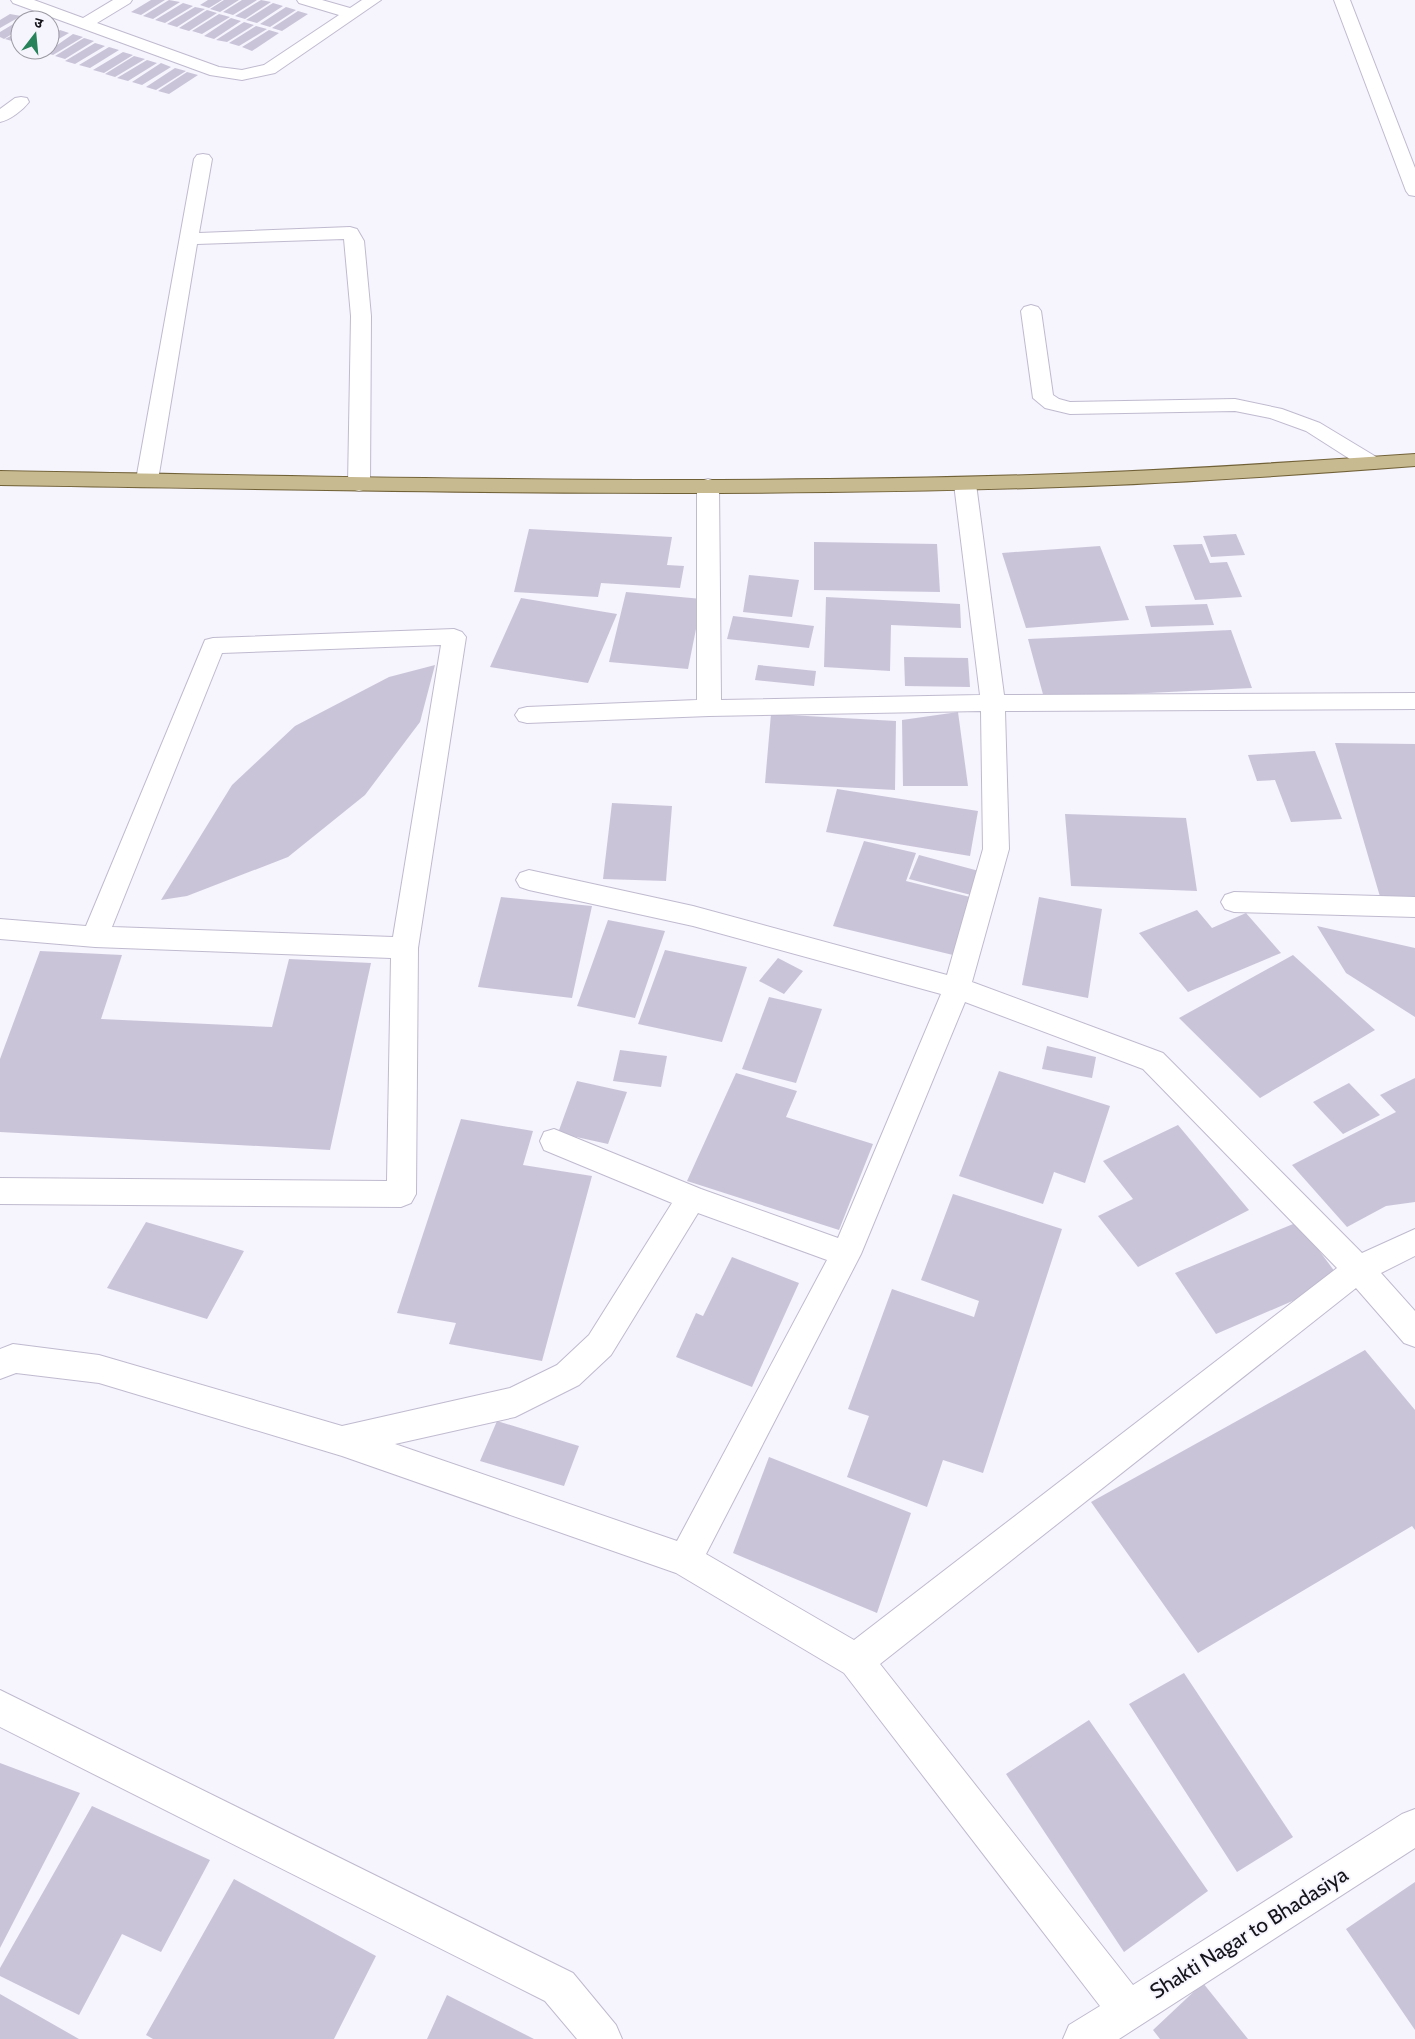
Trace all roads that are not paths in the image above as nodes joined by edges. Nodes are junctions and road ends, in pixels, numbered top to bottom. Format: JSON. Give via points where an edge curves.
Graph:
{"nodes":[{"id":1,"x":19,"y":0,"type":"edge"},
{"id":2,"x":124,"y":0,"type":"edge"},
{"id":3,"x":305,"y":0,"type":"edge"},
{"id":4,"x":373,"y":0,"type":"edge"},
{"id":5,"x":1342,"y":0,"type":"edge"},
{"id":6,"x":351,"y":14,"type":"junction"},
{"id":7,"x":84,"y":24,"type":"junction"},
{"id":8,"x":21,"y":102,"type":"dead end"},
{"id":9,"x":0,"y":117,"type":"edge"},
{"id":10,"x":203,"y":159,"type":"dead end"},
{"id":11,"x":1415,"y":191,"type":"edge"},
{"id":12,"x":189,"y":239,"type":"junction"},
{"id":13,"x":1031,"y":311,"type":"dead end"},
{"id":14,"x":1415,"y":460,"type":"edge"},
{"id":15,"x":1371,"y":464,"type":"junction"},
{"id":16,"x":0,"y":478,"type":"edge"},
{"id":17,"x":146,"y":480,"type":"junction"},
{"id":18,"x":358,"y":484,"type":"junction"},
{"id":19,"x":965,"y":484,"type":"junction"},
{"id":20,"x":708,"y":486,"type":"junction"},
{"id":21,"x":1415,"y":701,"type":"edge"},
{"id":22,"x":993,"y":703,"type":"junction"},
{"id":23,"x":709,"y":708,"type":"junction"},
{"id":24,"x":527,"y":715,"type":"dead end"},
{"id":25,"x":530,"y":880,"type":"dead end"},
{"id":26,"x":1234,"y":902,"type":"dead end"},
{"id":27,"x":1415,"y":907,"type":"edge"},
{"id":28,"x":0,"y":929,"type":"edge"},
{"id":29,"x":95,"y":937,"type":"junction"},
{"id":30,"x":405,"y":948,"type":"junction"},
{"id":31,"x":957,"y":988,"type":"junction"},
{"id":32,"x":554,"y":1141,"type":"dead end"},
{"id":33,"x":0,"y":1192,"type":"edge"},
{"id":34,"x":691,"y":1198,"type":"junction"},
{"id":35,"x":1415,"y":1242,"type":"edge"},
{"id":36,"x":846,"y":1254,"type":"junction"},
{"id":37,"x":1358,"y":1269,"type":"junction"},
{"id":38,"x":1415,"y":1333,"type":"edge"},
{"id":39,"x":0,"y":1365,"type":"edge"},
{"id":40,"x":342,"y":1441,"type":"junction"},
{"id":41,"x":685,"y":1560,"type":"junction"},
{"id":42,"x":856,"y":1661,"type":"junction"},
{"id":43,"x":0,"y":1708,"type":"edge"},
{"id":44,"x":1415,"y":1827,"type":"edge"},
{"id":45,"x":1127,"y":2009,"type":"junction"},
{"id":46,"x":602,"y":2039,"type":"edge"},
{"id":47,"x":1083,"y":2039,"type":"edge"}],
"edges":[{"from":1,"to":7,"type":"street"},
{"from":2,"to":7,"type":"street"},
{"from":3,"to":6,"type":"street"},
{"from":4,"to":6,"type":"street"},
{"from":5,"to":11,"type":"street"},
{"from":6,"to":7,"type":"street","via":[[269,69],[242,75],[216,71]]},
{"from":8,"to":9,"type":"street"},
{"from":10,"to":12,"type":"street"},
{"from":12,"to":17,"type":"street"},
{"from":12,"to":18,"type":"street","via":[[350,233],[355,241],[361,316]]},
{"from":13,"to":15,"type":"street","via":[[1044,398],[1052,404],[1070,408],[1235,405],[1276,413],[1313,427]]},
{"from":14,"to":15,"type":"main road"},
{"from":15,"to":19,"type":"main road"},
{"from":16,"to":17,"type":"main road"},
{"from":17,"to":18,"type":"main road"},
{"from":18,"to":20,"type":"main road"},
{"from":19,"to":20,"type":"main road"},
{"from":19,"to":22,"type":"street"},
{"from":20,"to":23,"type":"street"},
{"from":21,"to":22,"type":"street"},
{"from":22,"to":23,"type":"street"},
{"from":22,"to":31,"type":"street","via":[[996,850]]},
{"from":23,"to":24,"type":"street"},
{"from":25,"to":31,"type":"street","via":[[692,916]]},
{"from":26,"to":27,"type":"street"},
{"from":28,"to":29,"type":"street"},
{"from":29,"to":30,"type":"street"},
{"from":29,"to":30,"type":"street","via":[[213,646],[454,637]]},
{"from":30,"to":33,"type":"street","via":[[402,1194]]},
{"from":31,"to":36,"type":"street"},
{"from":31,"to":37,"type":"street","via":[[1153,1061]]},
{"from":32,"to":34,"type":"street"},
{"from":34,"to":36,"type":"street"},
{"from":34,"to":40,"type":"street","via":[[600,1345],[568,1375],[515,1402]]},
{"from":35,"to":37,"type":"street"},
{"from":36,"to":41,"type":"street"},
{"from":37,"to":38,"type":"street"},
{"from":37,"to":42,"type":"street"},
{"from":39,"to":40,"type":"street","via":[[13,1358],[99,1369]]},
{"from":40,"to":41,"type":"street"},
{"from":41,"to":42,"type":"street"},
{"from":42,"to":45,"type":"street"},
{"from":43,"to":46,"type":"street","via":[[559,1987]]},
{"from":44,"to":45,"type":"street","name":"Shakti Nagar to Bhadasiya"},
{"from":45,"to":47,"type":"street","name":"Shakti Nagar to Bhadasiya"}]}
